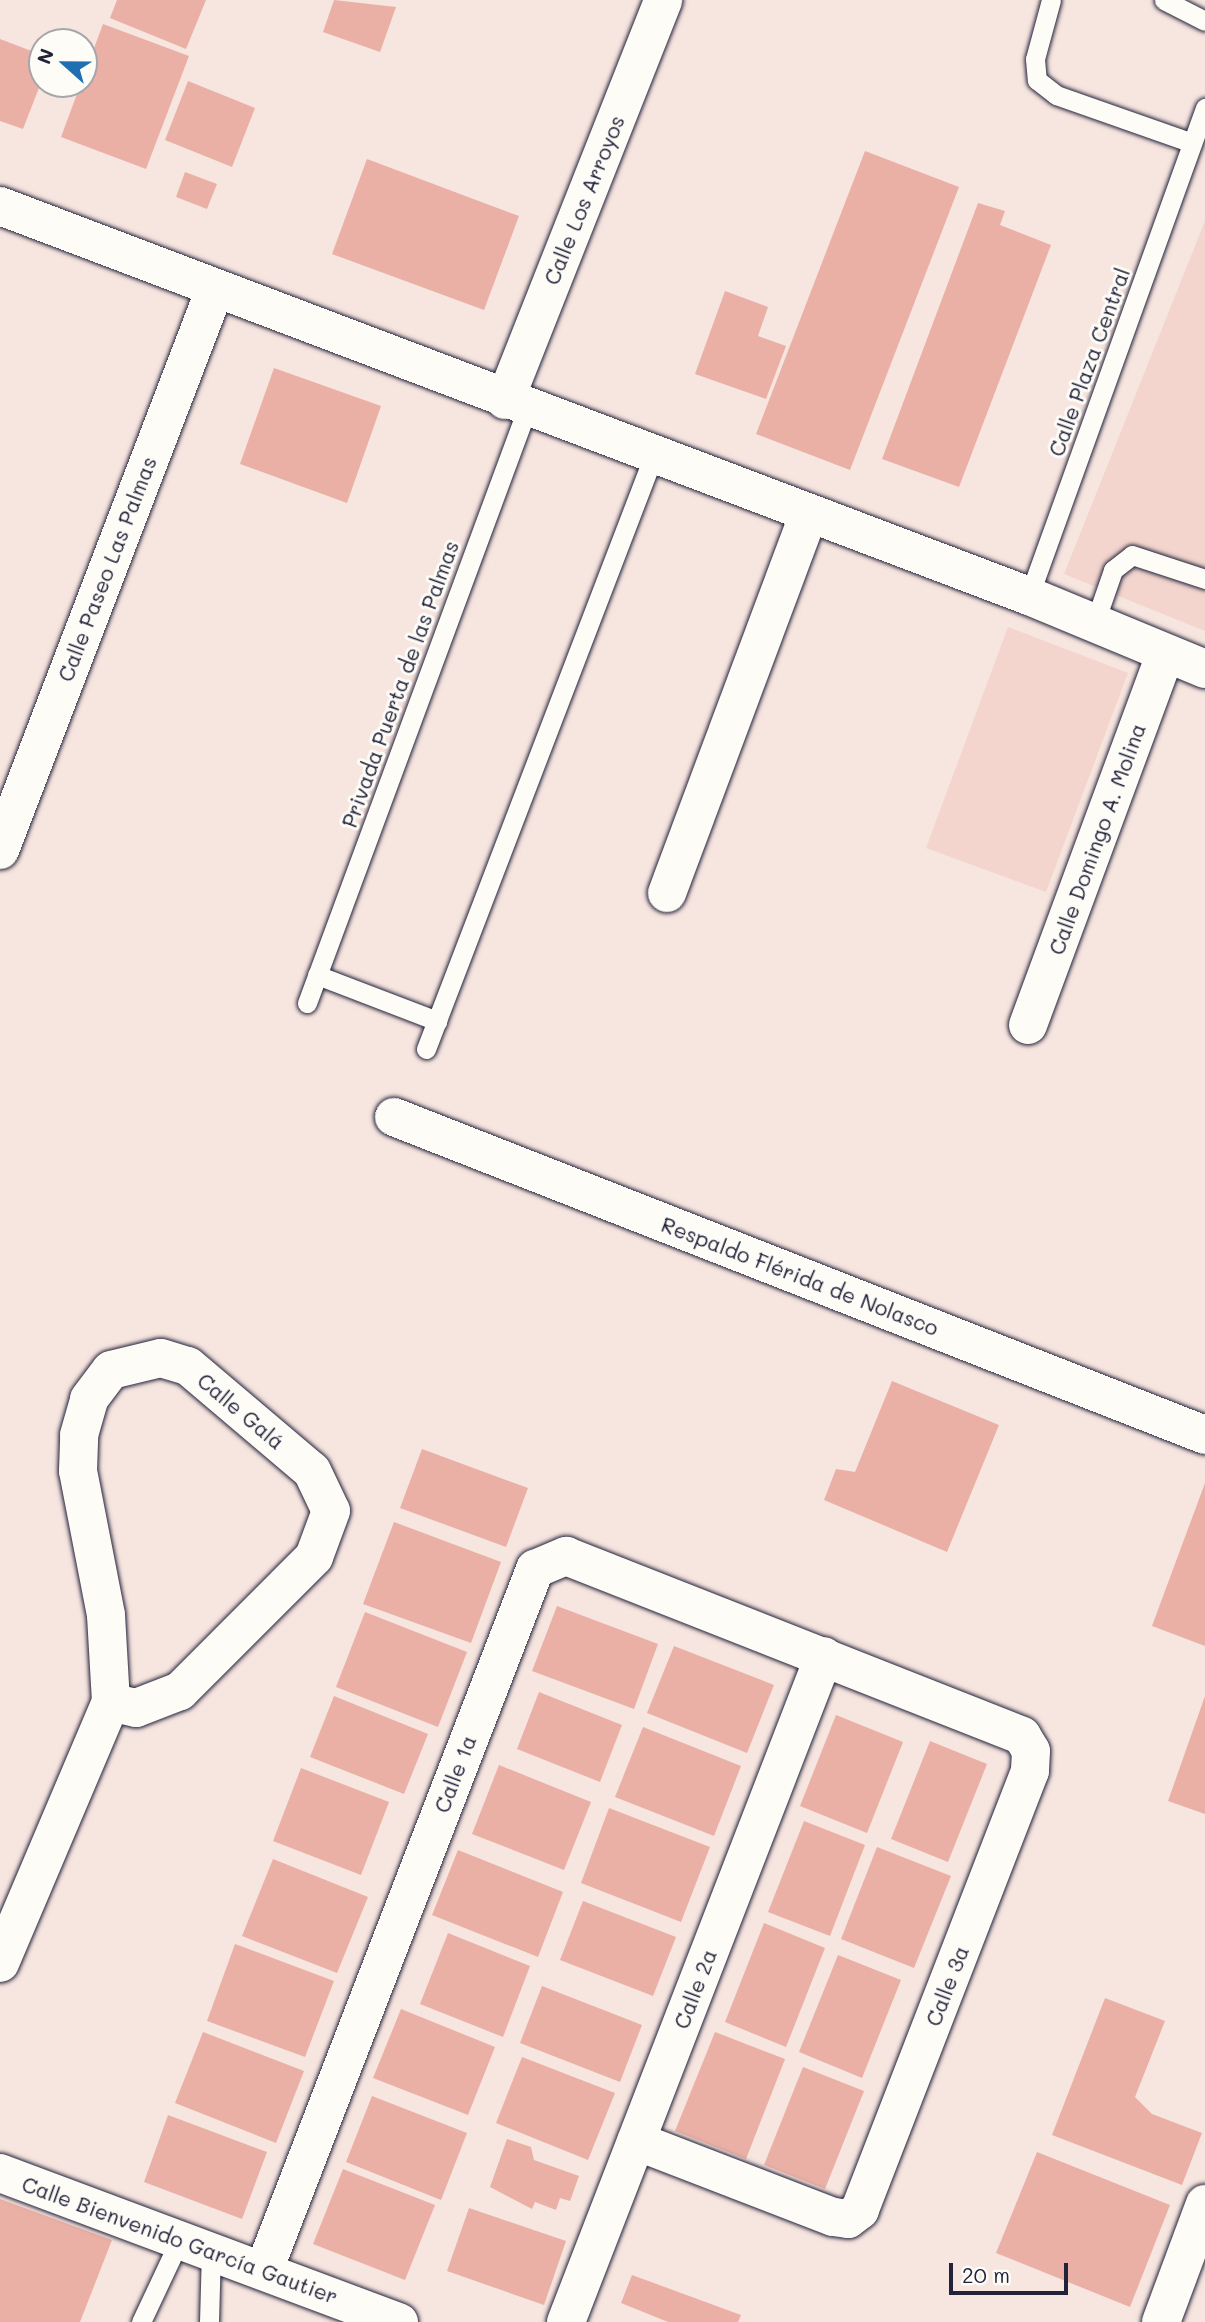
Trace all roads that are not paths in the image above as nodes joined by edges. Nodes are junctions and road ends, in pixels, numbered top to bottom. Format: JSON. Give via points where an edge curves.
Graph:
{"nodes":[{"id":1,"x":663,"y":0,"type":"edge"},
{"id":2,"x":1051,"y":0,"type":"edge"},
{"id":3,"x":1164,"y":0,"type":"edge"},
{"id":4,"x":1205,"y":21,"type":"edge"},
{"id":5,"x":1205,"y":108,"type":"edge"},
{"id":6,"x":1192,"y":143,"type":"junction"},
{"id":7,"x":0,"y":206,"type":"edge"},
{"id":8,"x":215,"y":289,"type":"junction"},
{"id":9,"x":516,"y":404,"type":"junction"},
{"id":10,"x":653,"y":457,"type":"junction"},
{"id":11,"x":808,"y":514,"type":"junction"},
{"id":12,"x":1205,"y":579,"type":"edge"},
{"id":13,"x":1029,"y":596,"type":"junction"},
{"id":14,"x":1095,"y":622,"type":"junction"},
{"id":15,"x":1165,"y":654,"type":"junction"},
{"id":16,"x":1205,"y":669,"type":"edge"},
{"id":17,"x":0,"y":850,"type":"edge"},
{"id":18,"x":667,"y":894,"type":"dead end"},
{"id":19,"x":317,"y":975,"type":"junction"},
{"id":20,"x":307,"y":1003,"type":"dead end"},
{"id":21,"x":437,"y":1021,"type":"junction"},
{"id":22,"x":1028,"y":1025,"type":"dead end"},
{"id":23,"x":426,"y":1049,"type":"dead end"},
{"id":24,"x":394,"y":1117,"type":"dead end"},
{"id":25,"x":1205,"y":1435,"type":"edge"},
{"id":26,"x":824,"y":1656,"type":"junction"},
{"id":27,"x":111,"y":1702,"type":"junction"},
{"id":28,"x":0,"y":1964,"type":"edge"},
{"id":29,"x":636,"y":2141,"type":"junction"},
{"id":30,"x":0,"y":2173,"type":"edge"},
{"id":31,"x":1205,"y":2204,"type":"edge"},
{"id":32,"x":195,"y":2244,"type":"junction"},
{"id":33,"x":264,"y":2270,"type":"junction"},
{"id":34,"x":141,"y":2322,"type":"edge"},
{"id":35,"x":209,"y":2322,"type":"edge"},
{"id":36,"x":399,"y":2322,"type":"edge"},
{"id":37,"x":566,"y":2322,"type":"edge"},
{"id":38,"x":1161,"y":2322,"type":"edge"}],
"edges":[{"from":1,"to":9,"type":"street","name":"Calle Los Arroyos"},
{"from":2,"to":6,"type":"lane","via":[[1034,59],[1037,80],[1056,95]]},
{"from":3,"to":4,"type":"lane"},
{"from":5,"to":6,"type":"lane","name":"Calle Plaza Central"},
{"from":6,"to":13,"type":"lane","name":"Calle Plaza Central"},
{"from":7,"to":8,"type":"street"},
{"from":8,"to":9,"type":"street"},
{"from":8,"to":17,"type":"street","name":"Calle Paseo Las Palmas"},
{"from":9,"to":10,"type":"street"},
{"from":9,"to":19,"type":"lane","name":"Privada Puerta de las Palmas"},
{"from":10,"to":11,"type":"street"},
{"from":10,"to":21,"type":"lane"},
{"from":11,"to":13,"type":"street"},
{"from":11,"to":18,"type":"street"},
{"from":12,"to":14,"type":"lane","via":[[1132,555],[1113,570]]},
{"from":13,"to":14,"type":"street"},
{"from":14,"to":15,"type":"street"},
{"from":15,"to":16,"type":"street"},
{"from":15,"to":22,"type":"street","name":"Calle Domingo A. Molina"},
{"from":19,"to":20,"type":"lane","name":"Privada Puerta de las Palmas"},
{"from":19,"to":21,"type":"lane"},
{"from":21,"to":23,"type":"lane"},
{"from":24,"to":25,"type":"street","name":"Respaldo Flérida de Nolasco"},
{"from":26,"to":29,"type":"street","name":"Calle 2a"},
{"from":26,"to":29,"type":"street","name":"Calle 3a","via":[[1022,1736],[1031,1751],[1030,1771],[1005,1836],[860,2210],[848,2219],[833,2217]]},
{"from":26,"to":33,"type":"street","name":"Calle 1a","via":[[566,1556],[535,1569]]},
{"from":27,"to":27,"type":"street","name":"Calle Galá","via":[[106,1615],[78,1471],[79,1435],[89,1399],[111,1370],[161,1358],[188,1366],[313,1471],[331,1511],[314,1557],[180,1691],[136,1708]]},
{"from":27,"to":28,"type":"street","name":"Calle Galá"},
{"from":29,"to":37,"type":"street","name":"Calle 2a"},
{"from":30,"to":32,"type":"street","name":"Calle Bienvenido García Gautier"},
{"from":31,"to":38,"type":"street"},
{"from":32,"to":33,"type":"street","name":"Calle Bienvenido García Gautier"},
{"from":32,"to":34,"type":"lane"},
{"from":32,"to":35,"type":"lane"},
{"from":33,"to":36,"type":"street","name":"Calle Bienvenido García Gautier"}]}
